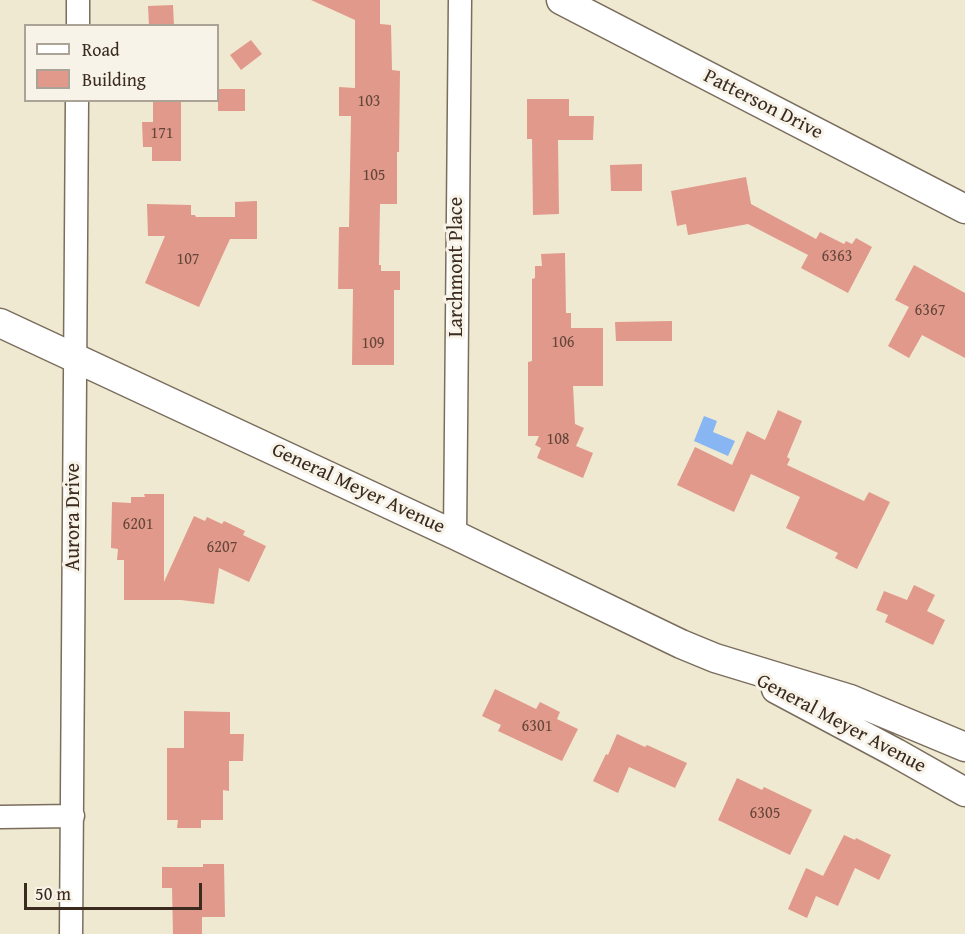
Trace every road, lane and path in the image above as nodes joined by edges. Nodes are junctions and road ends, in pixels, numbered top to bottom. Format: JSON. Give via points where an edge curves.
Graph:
{"nodes":[{"id":1,"x":78,"y":0,"type":"edge"},
{"id":2,"x":460,"y":0,"type":"edge"},
{"id":3,"x":561,"y":0,"type":"edge"},
{"id":4,"x":78,"y":24,"type":"edge"},
{"id":5,"x":77,"y":102,"type":"edge"},
{"id":6,"x":965,"y":209,"type":"edge"},
{"id":7,"x":0,"y":323,"type":"edge"},
{"id":8,"x":75,"y":357,"type":"junction"},
{"id":9,"x":455,"y":535,"type":"junction"},
{"id":10,"x":715,"y":658,"type":"junction"},
{"id":11,"x":965,"y":747,"type":"edge"},
{"id":12,"x":965,"y":792,"type":"edge"},
{"id":13,"x":73,"y":816,"type":"junction"},
{"id":14,"x":0,"y":817,"type":"edge"},
{"id":15,"x":71,"y":934,"type":"edge"}],
"edges":[{"from":1,"to":4,"type":"street"},
{"from":2,"to":9,"type":"street","name":"Larchmont Place"},
{"from":3,"to":6,"type":"street","name":"Patterson Drive"},
{"from":5,"to":8,"type":"street","name":"Aurora Drive"},
{"from":7,"to":8,"type":"street","name":"General Meyer Avenue"},
{"from":8,"to":9,"type":"street","name":"General Meyer Avenue"},
{"from":8,"to":13,"type":"street","name":"Aurora Drive"},
{"from":9,"to":10,"type":"street","name":"General Meyer Avenue"},
{"from":10,"to":11,"type":"street","name":"General Meyer Avenue","via":[[850,699]]},
{"from":10,"to":12,"type":"street","name":"General Meyer Avenue"},
{"from":13,"to":14,"type":"street"},
{"from":13,"to":15,"type":"street","name":"Aurora Drive"}]}
